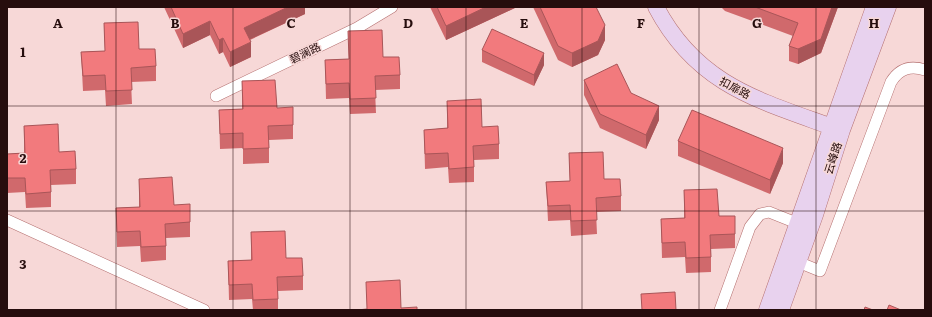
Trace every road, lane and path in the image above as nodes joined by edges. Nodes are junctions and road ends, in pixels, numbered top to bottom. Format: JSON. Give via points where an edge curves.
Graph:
{"nodes":[{"id":1,"x":392,"y":7,"type":"edge"},
{"id":2,"x":656,"y":7,"type":"edge"},
{"id":3,"x":874,"y":7,"type":"edge"},
{"id":4,"x":888,"y":7,"type":"edge"},
{"id":5,"x":925,"y":70,"type":"edge"},
{"id":6,"x":216,"y":96,"type":"dead end"},
{"id":7,"x":836,"y":128,"type":"junction"},
{"id":8,"x":7,"y":220,"type":"edge"},
{"id":9,"x":798,"y":224,"type":"junction"},
{"id":10,"x":798,"y":262,"type":"junction"},
{"id":11,"x":204,"y":310,"type":"edge"},
{"id":12,"x":720,"y":310,"type":"edge"},
{"id":13,"x":767,"y":310,"type":"edge"},
{"id":14,"x":781,"y":310,"type":"edge"}],
"edges":[{"from":1,"to":6,"type":"street","name":"碧澜路","via":[[356,28]]},
{"from":2,"to":7,"type":"street","name":"扣扉路","via":[[680,44],[713,76],[754,98]]},
{"from":3,"to":7,"type":"street","name":"云峰路"},
{"from":4,"to":7,"type":"street","name":"云峰路"},
{"from":5,"to":10,"type":"street","via":[[914,66],[903,70],[891,82],[820,271]]},
{"from":7,"to":9,"type":"street","name":"云峰路"},
{"from":7,"to":10,"type":"street","name":"云峰路"},
{"from":8,"to":11,"type":"street"},
{"from":9,"to":12,"type":"street","via":[[769,212],[760,214],[750,227]]},
{"from":9,"to":13,"type":"street","name":"云峰路"},
{"from":10,"to":14,"type":"street","name":"云峰路"}]}
